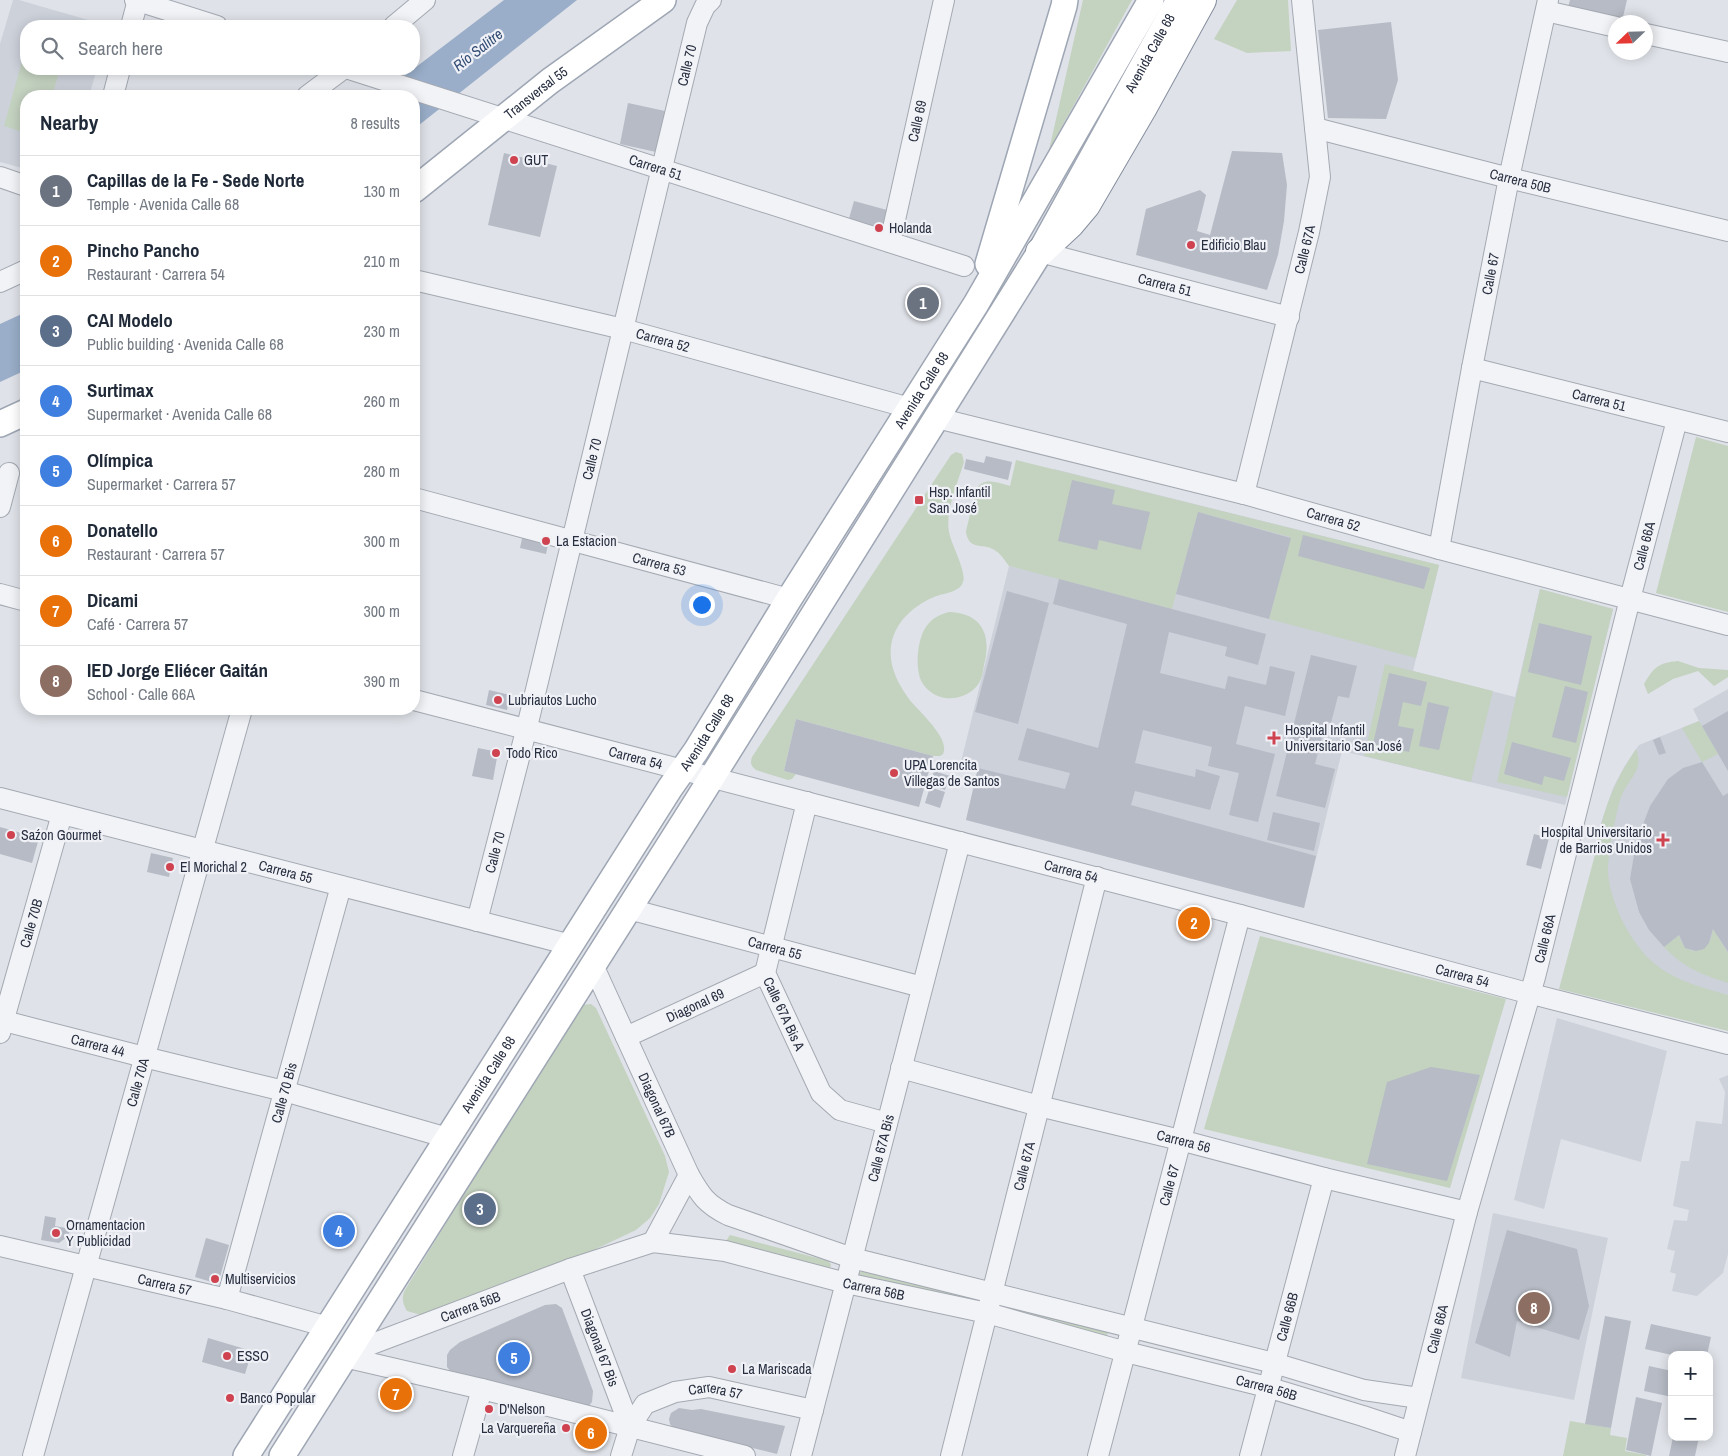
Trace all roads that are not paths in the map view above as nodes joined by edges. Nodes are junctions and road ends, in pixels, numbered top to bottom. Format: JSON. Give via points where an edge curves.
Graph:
{"nodes":[{"id":1,"x":137,"y":0,"type":"edge"},
{"id":2,"x":425,"y":0,"type":"edge"},
{"id":3,"x":663,"y":0,"type":"edge"},
{"id":4,"x":711,"y":0,"type":"edge"},
{"id":5,"x":944,"y":0,"type":"edge"},
{"id":6,"x":1065,"y":0,"type":"edge"},
{"id":7,"x":1179,"y":0,"type":"edge"},
{"id":8,"x":1202,"y":0,"type":"edge"},
{"id":9,"x":1302,"y":0,"type":"edge"},
{"id":10,"x":1547,"y":5,"type":"edge"},
{"id":11,"x":1146,"y":8,"type":"edge"},
{"id":12,"x":132,"y":20,"type":"edge"},
{"id":13,"x":199,"y":20,"type":"edge"},
{"id":14,"x":401,"y":20,"type":"edge"},
{"id":15,"x":1608,"y":24,"type":"edge"},
{"id":16,"x":1653,"y":36,"type":"edge"},
{"id":17,"x":1728,"y":52,"type":"edge"},
{"id":18,"x":118,"y":75,"type":"edge"},
{"id":19,"x":342,"y":75,"type":"edge"},
{"id":20,"x":366,"y":75,"type":"edge"},
{"id":21,"x":115,"y":90,"type":"edge"},
{"id":22,"x":317,"y":90,"type":"edge"},
{"id":23,"x":414,"y":90,"type":"edge"},
{"id":24,"x":420,"y":92,"type":"edge"},
{"id":25,"x":494,"y":115,"type":"junction"},
{"id":26,"x":1315,"y":128,"type":"junction"},
{"id":27,"x":661,"y":169,"type":"junction"},
{"id":28,"x":0,"y":177,"type":"edge"},
{"id":29,"x":1509,"y":178,"type":"junction"},
{"id":30,"x":20,"y":184,"type":"edge"},
{"id":31,"x":420,"y":184,"type":"edge"},
{"id":32,"x":1728,"y":231,"type":"edge"},
{"id":33,"x":890,"y":242,"type":"junction"},
{"id":34,"x":1040,"y":252,"type":"junction"},
{"id":35,"x":964,"y":266,"type":"dead end"},
{"id":36,"x":20,"y":273,"type":"edge"},
{"id":37,"x":420,"y":281,"type":"edge"},
{"id":38,"x":0,"y":282,"type":"edge"},
{"id":39,"x":976,"y":304,"type":"junction"},
{"id":40,"x":1289,"y":317,"type":"junction"},
{"id":41,"x":623,"y":330,"type":"junction"},
{"id":42,"x":1472,"y":368,"type":"junction"},
{"id":43,"x":910,"y":408,"type":"junction"},
{"id":44,"x":20,"y":415,"type":"edge"},
{"id":45,"x":937,"y":418,"type":"junction"},
{"id":46,"x":1677,"y":420,"type":"junction"},
{"id":47,"x":0,"y":424,"type":"edge"},
{"id":48,"x":1728,"y":432,"type":"edge"},
{"id":49,"x":9,"y":473,"type":"dead end"},
{"id":50,"x":1244,"y":494,"type":"junction"},
{"id":51,"x":420,"y":500,"type":"edge"},
{"id":52,"x":0,"y":507,"type":"edge"},
{"id":53,"x":572,"y":540,"type":"junction"},
{"id":54,"x":1439,"y":549,"type":"junction"},
{"id":55,"x":0,"y":594,"type":"edge"},
{"id":56,"x":20,"y":599,"type":"edge"},
{"id":57,"x":789,"y":599,"type":"junction"},
{"id":58,"x":1630,"y":600,"type":"junction"},
{"id":59,"x":1728,"y":625,"type":"edge"},
{"id":60,"x":420,"y":702,"type":"edge"},
{"id":61,"x":240,"y":715,"type":"edge"},
{"id":62,"x":526,"y":731,"type":"junction"},
{"id":63,"x":682,"y":770,"type":"junction"},
{"id":64,"x":712,"y":777,"type":"junction"},
{"id":65,"x":0,"y":798,"type":"edge"},
{"id":66,"x":807,"y":802,"type":"junction"},
{"id":67,"x":62,"y":814,"type":"junction"},
{"id":68,"x":960,"y":842,"type":"junction"},
{"id":69,"x":202,"y":850,"type":"junction"},
{"id":70,"x":1097,"y":877,"type":"junction"},
{"id":71,"x":341,"y":886,"type":"junction"},
{"id":72,"x":629,"y":909,"type":"junction"},
{"id":73,"x":1240,"y":914,"type":"junction"},
{"id":74,"x":477,"y":921,"type":"junction"},
{"id":75,"x":571,"y":945,"type":"junction"},
{"id":76,"x":771,"y":947,"type":"junction"},
{"id":77,"x":594,"y":965,"type":"junction"},
{"id":78,"x":765,"y":972,"type":"junction"},
{"id":79,"x":922,"y":987,"type":"junction"},
{"id":80,"x":1530,"y":993,"type":"junction"},
{"id":81,"x":1,"y":1024,"type":"edge"},
{"id":82,"x":626,"y":1037,"type":"junction"},
{"id":83,"x":1728,"y":1044,"type":"edge"},
{"id":84,"x":144,"y":1057,"type":"junction"},
{"id":85,"x":901,"y":1068,"type":"junction"},
{"id":86,"x":284,"y":1091,"type":"junction"},
{"id":87,"x":1039,"y":1106,"type":"junction"},
{"id":88,"x":887,"y":1123,"type":"junction"},
{"id":89,"x":448,"y":1138,"type":"junction"},
{"id":90,"x":1180,"y":1140,"type":"junction"},
{"id":91,"x":689,"y":1175,"type":"junction"},
{"id":92,"x":1324,"y":1178,"type":"junction"},
{"id":93,"x":1467,"y":1212,"type":"junction"},
{"id":94,"x":653,"y":1242,"type":"junction"},
{"id":95,"x":0,"y":1246,"type":"edge"},
{"id":96,"x":852,"y":1258,"type":"junction"},
{"id":97,"x":86,"y":1266,"type":"junction"},
{"id":98,"x":570,"y":1269,"type":"junction"},
{"id":99,"x":846,"y":1283,"type":"junction"},
{"id":100,"x":992,"y":1292,"type":"junction"},
{"id":101,"x":227,"y":1299,"type":"junction"},
{"id":102,"x":987,"y":1313,"type":"junction"},
{"id":103,"x":328,"y":1327,"type":"junction"},
{"id":104,"x":1132,"y":1328,"type":"junction"},
{"id":105,"x":1126,"y":1352,"type":"junction"},
{"id":106,"x":344,"y":1357,"type":"junction"},
{"id":107,"x":1274,"y":1363,"type":"junction"},
{"id":108,"x":1267,"y":1387,"type":"junction"},
{"id":109,"x":482,"y":1389,"type":"junction"},
{"id":110,"x":1419,"y":1398,"type":"junction"},
{"id":111,"x":813,"y":1410,"type":"junction"},
{"id":112,"x":630,"y":1427,"type":"junction"},
{"id":113,"x":1411,"y":1432,"type":"junction"},
{"id":114,"x":33,"y":1456,"type":"edge"},
{"id":115,"x":246,"y":1456,"type":"edge"},
{"id":116,"x":282,"y":1456,"type":"edge"},
{"id":117,"x":463,"y":1456,"type":"edge"},
{"id":118,"x":621,"y":1456,"type":"edge"},
{"id":119,"x":745,"y":1456,"type":"edge"},
{"id":120,"x":801,"y":1456,"type":"edge"},
{"id":121,"x":951,"y":1456,"type":"edge"},
{"id":122,"x":1098,"y":1456,"type":"edge"},
{"id":123,"x":1250,"y":1456,"type":"edge"},
{"id":124,"x":1405,"y":1456,"type":"edge"}],
"edges":[{"from":1,"to":12,"type":"street"},
{"from":1,"to":13,"type":"street"},
{"from":2,"to":14,"type":"street"},
{"from":3,"to":25,"type":"main road","name":"Transversal 55","via":[[550,81]]},
{"from":4,"to":27,"type":"street","name":"Calle 70","via":[[697,23]]},
{"from":5,"to":33,"type":"street","name":"Calle 69"},
{"from":6,"to":39,"type":"main road"},
{"from":7,"to":34,"type":"main road","name":"Avenida Calle 68"},
{"from":8,"to":34,"type":"highway","via":[[1086,205]]},
{"from":9,"to":26,"type":"street","name":"Calle 67A"},
{"from":10,"to":15,"type":"street"},
{"from":10,"to":29,"type":"street","name":"Calle 67"},
{"from":11,"to":39,"type":"main road","name":"Avenida Calle 68"},
{"from":16,"to":17,"type":"street"},
{"from":18,"to":21,"type":"street"},
{"from":19,"to":22,"type":"street"},
{"from":20,"to":23,"type":"street","name":"Carrera 51"},
{"from":24,"to":25,"type":"street","name":"Carrera 51"},
{"from":25,"to":27,"type":"street","name":"Carrera 51"},
{"from":25,"to":31,"type":"main road","name":"Transversal 55"},
{"from":26,"to":29,"type":"street","name":"Carrera 50B"},
{"from":26,"to":40,"type":"street","name":"Calle 67A","via":[[1320,177]]},
{"from":27,"to":33,"type":"street","name":"Carrera 51"},
{"from":27,"to":41,"type":"street","name":"Calle 70"},
{"from":28,"to":30,"type":"street"},
{"from":29,"to":32,"type":"street","name":"Carrera 50B"},
{"from":29,"to":42,"type":"street","name":"Calle 67"},
{"from":33,"to":35,"type":"street","name":"Carrera 51"},
{"from":34,"to":40,"type":"street","name":"Carrera 51"},
{"from":34,"to":45,"type":"main road","name":"Avenida Calle 68"},
{"from":36,"to":38,"type":"street"},
{"from":37,"to":41,"type":"street","name":"Carrera 52"},
{"from":39,"to":43,"type":"main road","name":"Avenida Calle 68"},
{"from":40,"to":50,"type":"street","name":"Calle 67A"},
{"from":41,"to":43,"type":"street","name":"Carrera 52"},
{"from":41,"to":53,"type":"street","name":"Calle 70"},
{"from":42,"to":46,"type":"street","name":"Carrera 51"},
{"from":42,"to":54,"type":"street","name":"Calle 67"},
{"from":43,"to":57,"type":"main road","name":"Avenida Calle 68"},
{"from":44,"to":47,"type":"main road"},
{"from":45,"to":50,"type":"street","name":"Carrera 52"},
{"from":45,"to":64,"type":"main road","name":"Avenida Calle 68"},
{"from":46,"to":48,"type":"street","name":"Carrera 51"},
{"from":46,"to":58,"type":"street","name":"Calle 66A"},
{"from":49,"to":52,"type":"street"},
{"from":50,"to":54,"type":"street","name":"Carrera 52"},
{"from":51,"to":53,"type":"street","name":"Carrera 53"},
{"from":53,"to":57,"type":"street","name":"Carrera 53"},
{"from":53,"to":62,"type":"street","name":"Calle 70"},
{"from":54,"to":58,"type":"street","name":"Carrera 52"},
{"from":55,"to":56,"type":"street"},
{"from":57,"to":63,"type":"main road","name":"Avenida Calle 68"},
{"from":58,"to":59,"type":"street","name":"Carrera 52"},
{"from":58,"to":80,"type":"street","name":"Calle 66A"},
{"from":60,"to":62,"type":"street","name":"Carrera 54"},
{"from":61,"to":69,"type":"street","name":"Calle 70A"},
{"from":62,"to":63,"type":"street","name":"Carrera 54"},
{"from":62,"to":74,"type":"street","name":"Calle 70"},
{"from":63,"to":64,"type":"street","name":"Carrera 54"},
{"from":63,"to":75,"type":"main road","name":"Avenida Calle 68"},
{"from":64,"to":66,"type":"street","name":"Carrera 54"},
{"from":64,"to":72,"type":"main road","name":"Avenida Calle 68"},
{"from":65,"to":67,"type":"street","name":"Carrera 55"},
{"from":66,"to":68,"type":"street","name":"Carrera 54"},
{"from":66,"to":76,"type":"street","name":"Calle 67A Bis A"},
{"from":67,"to":69,"type":"street","name":"Carrera 55"},
{"from":67,"to":81,"type":"street","name":"Calle 70B"},
{"from":68,"to":70,"type":"street","name":"Carrera 54"},
{"from":68,"to":79,"type":"street","name":"Calle 67A Bis"},
{"from":69,"to":71,"type":"street","name":"Carrera 55"},
{"from":69,"to":84,"type":"street","name":"Calle 70A"},
{"from":70,"to":73,"type":"street","name":"Carrera 54"},
{"from":70,"to":87,"type":"street","name":"Calle 67A"},
{"from":71,"to":74,"type":"street","name":"Carrera 55"},
{"from":71,"to":86,"type":"street","name":"Calle 70 Bis"},
{"from":72,"to":76,"type":"street","name":"Carrera 55"},
{"from":72,"to":77,"type":"main road","name":"Avenida Calle 68"},
{"from":73,"to":80,"type":"street","name":"Carrera 54"},
{"from":73,"to":90,"type":"street","name":"Calle 67"},
{"from":74,"to":75,"type":"street","name":"Carrera 55"},
{"from":75,"to":89,"type":"main road","name":"Avenida Calle 68"},
{"from":76,"to":78,"type":"street","name":"Calle 67A Bis A"},
{"from":76,"to":79,"type":"street","name":"Carrera 55"},
{"from":77,"to":82,"type":"street","name":"Diagonal 67B"},
{"from":77,"to":106,"type":"main road","name":"Avenida Calle 68"},
{"from":78,"to":82,"type":"street","name":"Diagonal 69"},
{"from":78,"to":88,"type":"street","name":"Calle 67A Bis A","via":[[821,1092],[840,1110]]},
{"from":79,"to":85,"type":"street","name":"Calle 67A Bis"},
{"from":80,"to":83,"type":"street","name":"Carrera 54"},
{"from":80,"to":93,"type":"street","name":"Calle 66A"},
{"from":81,"to":84,"type":"street","name":"Carrera 44"},
{"from":82,"to":91,"type":"street","name":"Diagonal 67B"},
{"from":84,"to":86,"type":"street","name":"Carrera 44"},
{"from":84,"to":97,"type":"street","name":"Calle 70A"},
{"from":85,"to":87,"type":"street","name":"Carrera 56"},
{"from":85,"to":88,"type":"street","name":"Calle 67A Bis"},
{"from":86,"to":89,"type":"street"},
{"from":86,"to":101,"type":"street","name":"Calle 70 Bis"},
{"from":87,"to":90,"type":"street","name":"Carrera 56"},
{"from":87,"to":100,"type":"street","name":"Calle 67A"},
{"from":88,"to":96,"type":"street","name":"Calle 67A Bis"},
{"from":89,"to":103,"type":"main road","name":"Avenida Calle 68"},
{"from":90,"to":92,"type":"street","name":"Carrera 56"},
{"from":90,"to":104,"type":"street","name":"Calle 67"},
{"from":91,"to":94,"type":"street"},
{"from":91,"to":96,"type":"street","name":"Carrera 56B","via":[[712,1207]]},
{"from":92,"to":93,"type":"street","name":"Carrera 56"},
{"from":92,"to":107,"type":"street","name":"Calle 66B"},
{"from":93,"to":110,"type":"street","name":"Calle 66A"},
{"from":94,"to":98,"type":"street","name":"Carrera 56B"},
{"from":94,"to":99,"type":"street","name":"Carrera 56B","via":[[725,1251]]},
{"from":95,"to":97,"type":"street","name":"Carrera 57"},
{"from":96,"to":99,"type":"street","name":"Calle 67A Bis"},
{"from":96,"to":100,"type":"street","name":"Carrera 56B"},
{"from":97,"to":101,"type":"street","name":"Carrera 57"},
{"from":97,"to":114,"type":"street","name":"Calle 70A"},
{"from":98,"to":106,"type":"street","name":"Carrera 56B"},
{"from":98,"to":112,"type":"street","name":"Diagonal 67 Bis"},
{"from":99,"to":102,"type":"street","name":"Carrera 56B"},
{"from":99,"to":111,"type":"street","name":"Calle 67A Bis"},
{"from":100,"to":102,"type":"street","name":"Calle 67A"},
{"from":100,"to":104,"type":"street","name":"Carrera 56B"},
{"from":101,"to":103,"type":"street","name":"Carrera 57"},
{"from":102,"to":105,"type":"street","name":"Carrera 56B"},
{"from":102,"to":121,"type":"street","name":"Calle 67A"},
{"from":103,"to":115,"type":"main road","name":"Avenida Calle 68"},
{"from":104,"to":105,"type":"street","name":"Calle 67"},
{"from":104,"to":107,"type":"street","name":"Carrera 56B"},
{"from":105,"to":108,"type":"street","name":"Carrera 56B"},
{"from":105,"to":122,"type":"street","name":"Calle 67"},
{"from":106,"to":109,"type":"street"},
{"from":106,"to":116,"type":"main road","name":"Avenida Calle 68"},
{"from":107,"to":108,"type":"street","name":"Calle 66B"},
{"from":107,"to":110,"type":"street","name":"Carrera 56B","via":[[1364,1390]]},
{"from":108,"to":113,"type":"street","name":"Carrera 56B"},
{"from":108,"to":123,"type":"street","name":"Calle 66B"},
{"from":109,"to":112,"type":"street"},
{"from":109,"to":117,"type":"street"},
{"from":110,"to":113,"type":"street","name":"Calle 66A"},
{"from":111,"to":112,"type":"street","name":"Carrera 57","via":[[709,1387],[675,1392],[645,1404]]},
{"from":111,"to":120,"type":"street","name":"Calle 67A Bis"},
{"from":112,"to":118,"type":"street","name":"Carrera 57"},
{"from":112,"to":119,"type":"street"},
{"from":113,"to":124,"type":"street","name":"Calle 66A"}]}
